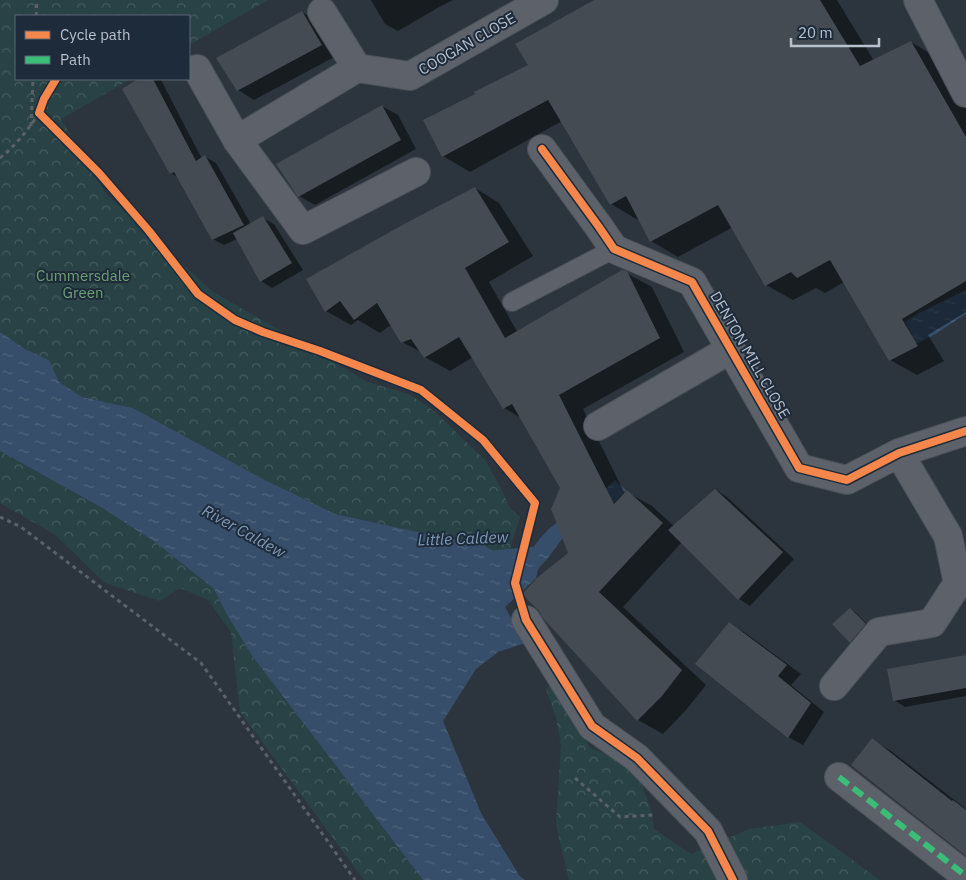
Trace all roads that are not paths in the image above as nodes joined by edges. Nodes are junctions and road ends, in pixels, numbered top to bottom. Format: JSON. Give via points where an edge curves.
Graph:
{"nodes":[{"id":1,"x":544,"y":0,"type":"edge"},
{"id":2,"x":918,"y":0,"type":"edge"},
{"id":3,"x":322,"y":12,"type":"dead end"},
{"id":4,"x":357,"y":68,"type":"junction"},
{"id":5,"x":197,"y":69,"type":"dead end"},
{"id":6,"x":966,"y":93,"type":"edge"},
{"id":7,"x":236,"y":140,"type":"junction"},
{"id":8,"x":542,"y":149,"type":"dead end"},
{"id":9,"x":416,"y":172,"type":"dead end"},
{"id":10,"x":614,"y":249,"type":"junction"},
{"id":11,"x":512,"y":302,"type":"dead end"},
{"id":12,"x":731,"y":349,"type":"junction"},
{"id":13,"x":598,"y":426,"type":"dead end"},
{"id":14,"x":966,"y":432,"type":"edge"},
{"id":15,"x":899,"y":453,"type":"junction"},
{"id":16,"x":526,"y":620,"type":"dead end"},
{"id":17,"x":834,"y":686,"type":"dead end"},
{"id":18,"x":839,"y":777,"type":"dead end"},
{"id":19,"x":966,"y":876,"type":"edge"},
{"id":20,"x":733,"y":880,"type":"edge"}],
"edges":[{"from":1,"to":4,"type":"street","name":"COOGAN CLOSE","via":[[410,76]]},
{"from":2,"to":6,"type":"street"},
{"from":3,"to":4,"type":"street"},
{"from":4,"to":7,"type":"street"},
{"from":5,"to":7,"type":"street"},
{"from":7,"to":9,"type":"street","via":[[303,230]]},
{"from":8,"to":10,"type":"street"},
{"from":10,"to":11,"type":"lane"},
{"from":10,"to":12,"type":"street","name":"DENTON MILL CLOSE","via":[[692,282]]},
{"from":12,"to":13,"type":"street"},
{"from":12,"to":15,"type":"street","name":"DENTON MILL CLOSE","via":[[799,468],[847,480]]},
{"from":14,"to":15,"type":"street","name":"DENTON MILL CLOSE"},
{"from":15,"to":17,"type":"street","via":[[948,536],[958,584],[932,623],[880,632]]},
{"from":16,"to":20,"type":"street","via":[[592,726],[637,758],[708,831]]},
{"from":18,"to":19,"type":"street"}]}
